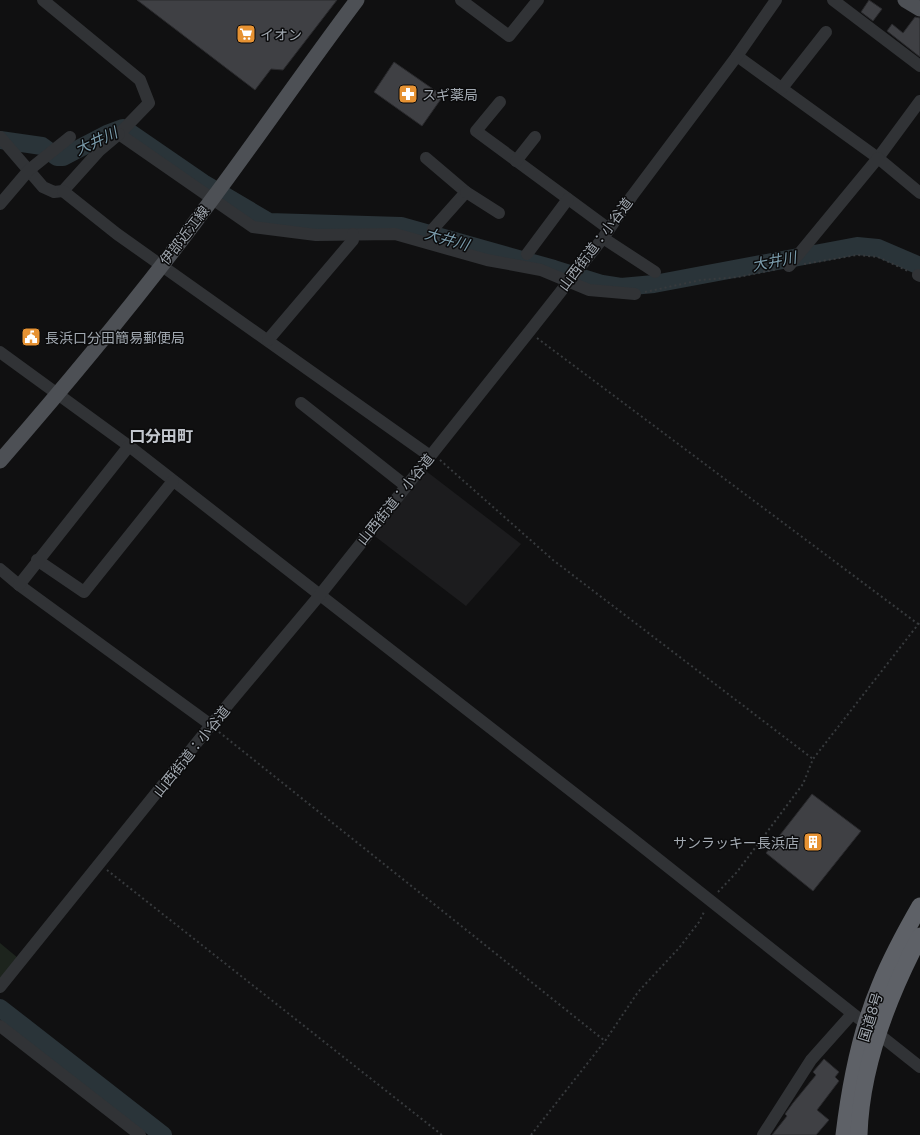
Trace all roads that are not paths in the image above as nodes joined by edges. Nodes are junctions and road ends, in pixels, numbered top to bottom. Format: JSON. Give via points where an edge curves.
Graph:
{"nodes":[{"id":1,"x":43,"y":0,"type":"edge"},
{"id":2,"x":357,"y":0,"type":"edge"},
{"id":3,"x":538,"y":0,"type":"edge"},
{"id":4,"x":776,"y":0,"type":"edge"},
{"id":5,"x":833,"y":0,"type":"edge"},
{"id":6,"x":905,"y":0,"type":"edge"},
{"id":7,"x":469,"y":2,"type":"edge"},
{"id":8,"x":920,"y":9,"type":"edge"},
{"id":9,"x":826,"y":32,"type":"dead end"},
{"id":10,"x":737,"y":56,"type":"junction"},
{"id":11,"x":920,"y":66,"type":"edge"},
{"id":12,"x":782,"y":88,"type":"junction"},
{"id":13,"x":920,"y":101,"type":"edge"},
{"id":14,"x":500,"y":102,"type":"dead end"},
{"id":15,"x":119,"y":134,"type":"junction"},
{"id":16,"x":0,"y":137,"type":"edge"},
{"id":17,"x":70,"y":137,"type":"dead end"},
{"id":18,"x":535,"y":137,"type":"dead end"},
{"id":19,"x":426,"y":158,"type":"dead end"},
{"id":20,"x":878,"y":158,"type":"junction"},
{"id":21,"x":516,"y":161,"type":"junction"},
{"id":22,"x":29,"y":170,"type":"junction"},
{"id":23,"x":63,"y":191,"type":"junction"},
{"id":24,"x":466,"y":192,"type":"junction"},
{"id":25,"x":920,"y":193,"type":"edge"},
{"id":26,"x":213,"y":198,"type":"junction"},
{"id":27,"x":568,"y":199,"type":"junction"},
{"id":28,"x":0,"y":204,"type":"edge"},
{"id":29,"x":499,"y":213,"type":"dead end"},
{"id":30,"x":353,"y":234,"type":"junction"},
{"id":31,"x":606,"y":234,"type":"junction"},
{"id":32,"x":431,"y":243,"type":"junction"},
{"id":33,"x":527,"y":254,"type":"dead end"},
{"id":34,"x":161,"y":264,"type":"junction"},
{"id":35,"x":789,"y":266,"type":"road end"},
{"id":36,"x":655,"y":272,"type":"dead end"},
{"id":37,"x":568,"y":281,"type":"junction"},
{"id":38,"x":635,"y":294,"type":"road end"},
{"id":39,"x":268,"y":340,"type":"junction"},
{"id":40,"x":0,"y":352,"type":"edge"},
{"id":41,"x":58,"y":394,"type":"junction"},
{"id":42,"x":301,"y":403,"type":"dead end"},
{"id":43,"x":129,"y":446,"type":"junction"},
{"id":44,"x":431,"y":454,"type":"junction"},
{"id":45,"x":0,"y":461,"type":"edge"},
{"id":46,"x":173,"y":481,"type":"junction"},
{"id":47,"x":406,"y":486,"type":"junction"},
{"id":48,"x":37,"y":560,"type":"junction"},
{"id":49,"x":0,"y":569,"type":"edge"},
{"id":50,"x":19,"y":585,"type":"junction"},
{"id":51,"x":319,"y":596,"type":"junction"},
{"id":52,"x":211,"y":725,"type":"junction"},
{"id":53,"x":920,"y":906,"type":"edge"},
{"id":54,"x":920,"y":936,"type":"edge"},
{"id":55,"x":0,"y":987,"type":"edge"},
{"id":56,"x":852,"y":1014,"type":"junction"},
{"id":57,"x":0,"y":1026,"type":"edge"},
{"id":58,"x":871,"y":1029,"type":"junction"},
{"id":59,"x":920,"y":1067,"type":"edge"},
{"id":60,"x":140,"y":1135,"type":"edge"},
{"id":61,"x":763,"y":1135,"type":"edge"},
{"id":62,"x":844,"y":1135,"type":"edge"},
{"id":63,"x":859,"y":1135,"type":"edge"}],
"edges":[{"from":1,"to":15,"type":"street","via":[[140,80],[149,103]]},
{"from":2,"to":26,"type":"main road","name":"伊部近江線"},
{"from":3,"to":7,"type":"street","via":[[509,36]]},
{"from":4,"to":10,"type":"street","name":"山西街道：小谷道"},
{"from":5,"to":11,"type":"street"},
{"from":6,"to":8,"type":"main road"},
{"from":9,"to":12,"type":"street"},
{"from":10,"to":12,"type":"street"},
{"from":10,"to":31,"type":"street","name":"山西街道：小谷道"},
{"from":12,"to":20,"type":"street"},
{"from":13,"to":20,"type":"street"},
{"from":14,"to":21,"type":"street","via":[[476,131]]},
{"from":15,"to":23,"type":"street","via":[[99,151]]},
{"from":15,"to":26,"type":"street"},
{"from":16,"to":22,"type":"street"},
{"from":17,"to":22,"type":"street"},
{"from":18,"to":21,"type":"street"},
{"from":19,"to":24,"type":"street"},
{"from":20,"to":25,"type":"street"},
{"from":20,"to":35,"type":"street"},
{"from":21,"to":27,"type":"street"},
{"from":22,"to":23,"type":"street","via":[[44,187],[54,192]]},
{"from":22,"to":28,"type":"street"},
{"from":23,"to":34,"type":"street","via":[[117,234]]},
{"from":24,"to":29,"type":"street"},
{"from":24,"to":32,"type":"street","via":[[433,229]]},
{"from":26,"to":30,"type":"street","via":[[253,227],[316,235]]},
{"from":26,"to":34,"type":"main road","name":"伊部近江線"},
{"from":27,"to":31,"type":"street"},
{"from":27,"to":33,"type":"street"},
{"from":30,"to":32,"type":"street","via":[[395,234]]},
{"from":30,"to":39,"type":"street","via":[[353,240]]},
{"from":31,"to":36,"type":"street"},
{"from":31,"to":37,"type":"street","name":"山西街道：小谷道"},
{"from":32,"to":37,"type":"street","via":[[487,260],[541,270]]},
{"from":34,"to":39,"type":"street"},
{"from":34,"to":41,"type":"main road","name":"伊部近江線"},
{"from":37,"to":38,"type":"street","via":[[589,290]]},
{"from":37,"to":44,"type":"street","name":"山西街道：小谷道"},
{"from":39,"to":44,"type":"street"},
{"from":40,"to":41,"type":"street"},
{"from":41,"to":43,"type":"street"},
{"from":41,"to":45,"type":"main road","name":"伊部近江線"},
{"from":42,"to":47,"type":"street"},
{"from":43,"to":46,"type":"street"},
{"from":43,"to":48,"type":"street"},
{"from":44,"to":47,"type":"street","name":"山西街道：小谷道"},
{"from":46,"to":48,"type":"street","via":[[84,592]]},
{"from":46,"to":51,"type":"street"},
{"from":47,"to":51,"type":"street","name":"山西街道：小谷道"},
{"from":48,"to":50,"type":"street"},
{"from":49,"to":50,"type":"street"},
{"from":50,"to":52,"type":"street"},
{"from":51,"to":52,"type":"street","name":"山西街道：小谷道"},
{"from":51,"to":56,"type":"street","via":[[629,836]]},
{"from":52,"to":55,"type":"street","name":"山西街道：小谷道"},
{"from":53,"to":58,"type":"highway","name":"国道8号","via":[[879,986]]},
{"from":54,"to":58,"type":"highway","name":"国道8号"},
{"from":56,"to":58,"type":"street"},
{"from":56,"to":61,"type":"street","via":[[811,1060]]},
{"from":57,"to":60,"type":"street"},
{"from":58,"to":59,"type":"street"},
{"from":58,"to":62,"type":"highway","name":"国道8号","via":[[848,1101]]},
{"from":58,"to":63,"type":"highway","name":"国道8号"}]}
